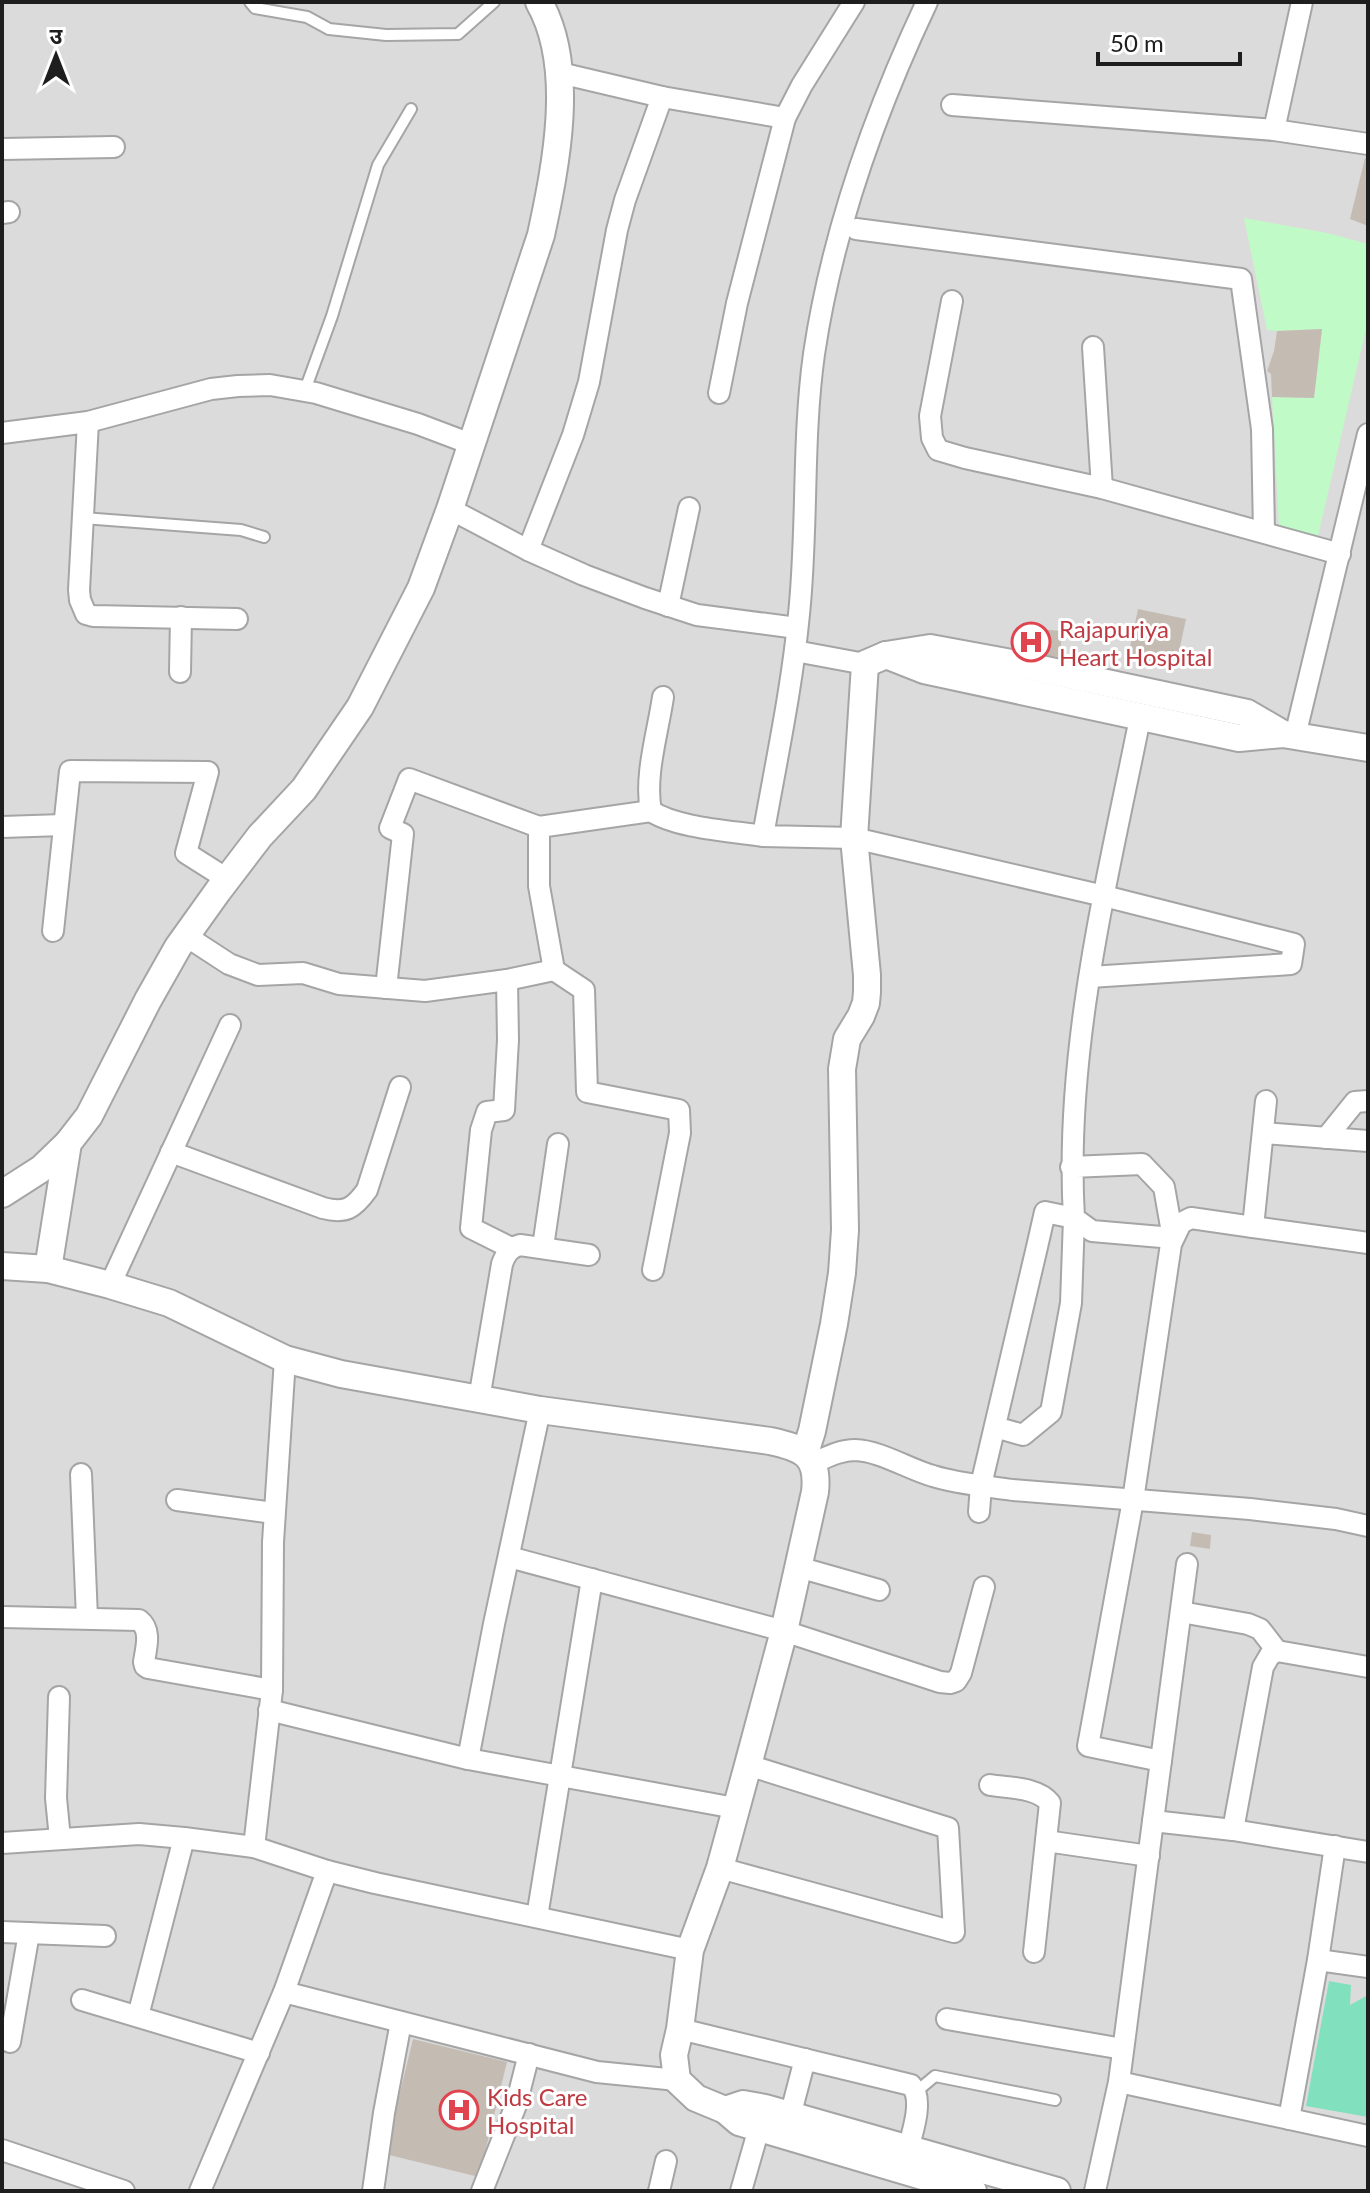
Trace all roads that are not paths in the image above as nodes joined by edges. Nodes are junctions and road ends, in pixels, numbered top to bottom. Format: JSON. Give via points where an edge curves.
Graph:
{"nodes":[{"id":1,"x":250,"y":2,"type":"edge"},
{"id":2,"x":494,"y":2,"type":"edge"},
{"id":3,"x":539,"y":2,"type":"edge"},
{"id":4,"x":854,"y":2,"type":"edge"},
{"id":5,"x":927,"y":2,"type":"edge"},
{"id":6,"x":1302,"y":2,"type":"edge"},
{"id":7,"x":560,"y":73,"type":"junction"},
{"id":8,"x":662,"y":97,"type":"junction"},
{"id":9,"x":952,"y":105,"type":"dead end"},
{"id":10,"x":411,"y":109,"type":"dead end"},
{"id":11,"x":785,"y":118,"type":"junction"},
{"id":12,"x":1274,"y":130,"type":"junction"},
{"id":13,"x":1368,"y":144,"type":"edge"},
{"id":14,"x":114,"y":147,"type":"dead end"},
{"id":15,"x":2,"y":149,"type":"edge"},
{"id":16,"x":856,"y":229,"type":"dead end"},
{"id":17,"x":952,"y":301,"type":"dead end"},
{"id":18,"x":1093,"y":347,"type":"dead end"},
{"id":19,"x":305,"y":390,"type":"junction"},
{"id":20,"x":719,"y":393,"type":"dead end"},
{"id":21,"x":88,"y":422,"type":"junction"},
{"id":22,"x":2,"y":433,"type":"edge"},
{"id":23,"x":1368,"y":434,"type":"edge"},
{"id":24,"x":471,"y":444,"type":"junction"},
{"id":25,"x":1102,"y":488,"type":"junction"},
{"id":26,"x":689,"y":508,"type":"dead end"},
{"id":27,"x":450,"y":509,"type":"junction"},
{"id":28,"x":83,"y":518,"type":"junction"},
{"id":29,"x":1264,"y":532,"type":"junction"},
{"id":30,"x":264,"y":537,"type":"dead end"},
{"id":31,"x":528,"y":550,"type":"junction"},
{"id":32,"x":1340,"y":554,"type":"junction"},
{"id":33,"x":668,"y":606,"type":"junction"},
{"id":34,"x":181,"y":617,"type":"junction"},
{"id":35,"x":237,"y":619,"type":"dead end"},
{"id":36,"x":797,"y":628,"type":"junction"},
{"id":37,"x":795,"y":651,"type":"junction"},
{"id":38,"x":876,"y":660,"type":"junction"},
{"id":39,"x":180,"y":672,"type":"dead end"},
{"id":40,"x":663,"y":697,"type":"dead end"},
{"id":41,"x":1140,"y":718,"type":"junction"},
{"id":42,"x":1289,"y":735,"type":"junction"},
{"id":43,"x":1368,"y":748,"type":"edge"},
{"id":44,"x":651,"y":811,"type":"junction"},
{"id":45,"x":63,"y":825,"type":"junction"},
{"id":46,"x":2,"y":827,"type":"edge"},
{"id":47,"x":539,"y":827,"type":"junction"},
{"id":48,"x":763,"y":836,"type":"junction"},
{"id":49,"x":854,"y":838,"type":"junction"},
{"id":50,"x":227,"y":879,"type":"junction"},
{"id":51,"x":1104,"y":896,"type":"junction"},
{"id":52,"x":53,"y":931,"type":"dead end"},
{"id":53,"x":186,"y":936,"type":"junction"},
{"id":54,"x":554,"y":970,"type":"junction"},
{"id":55,"x":1090,"y":977,"type":"junction"},
{"id":56,"x":507,"y":980,"type":"junction"},
{"id":57,"x":386,"y":988,"type":"junction"},
{"id":58,"x":230,"y":1025,"type":"dead end"},
{"id":59,"x":400,"y":1087,"type":"dead end"},
{"id":60,"x":1266,"y":1101,"type":"dead end"},
{"id":61,"x":1368,"y":1101,"type":"edge"},
{"id":62,"x":1263,"y":1133,"type":"junction"},
{"id":63,"x":1326,"y":1138,"type":"junction"},
{"id":64,"x":1368,"y":1141,"type":"edge"},
{"id":65,"x":68,"y":1143,"type":"junction"},
{"id":66,"x":558,"y":1144,"type":"dead end"},
{"id":67,"x":171,"y":1152,"type":"junction"},
{"id":68,"x":1071,"y":1167,"type":"junction"},
{"id":69,"x":2,"y":1194,"type":"edge"},
{"id":70,"x":1074,"y":1218,"type":"junction"},
{"id":71,"x":1253,"y":1227,"type":"junction"},
{"id":72,"x":1173,"y":1238,"type":"junction"},
{"id":73,"x":1368,"y":1243,"type":"edge"},
{"id":74,"x":543,"y":1247,"type":"junction"},
{"id":75,"x":511,"y":1248,"type":"junction"},
{"id":76,"x":589,"y":1255,"type":"dead end"},
{"id":77,"x":2,"y":1266,"type":"edge"},
{"id":78,"x":48,"y":1269,"type":"junction"},
{"id":79,"x":653,"y":1270,"type":"dead end"},
{"id":80,"x":110,"y":1285,"type":"junction"},
{"id":81,"x":285,"y":1359,"type":"junction"},
{"id":82,"x":479,"y":1399,"type":"junction"},
{"id":83,"x":540,"y":1410,"type":"junction"},
{"id":84,"x":995,"y":1427,"type":"junction"},
{"id":85,"x":809,"y":1458,"type":"junction"},
{"id":86,"x":81,"y":1474,"type":"dead end"},
{"id":87,"x":981,"y":1485,"type":"junction"},
{"id":88,"x":177,"y":1500,"type":"dead end"},
{"id":89,"x":1133,"y":1500,"type":"junction"},
{"id":90,"x":979,"y":1512,"type":"dead end"},
{"id":91,"x":274,"y":1513,"type":"junction"},
{"id":92,"x":1368,"y":1526,"type":"edge"},
{"id":93,"x":509,"y":1557,"type":"junction"},
{"id":94,"x":1187,"y":1564,"type":"dead end"},
{"id":95,"x":798,"y":1567,"type":"junction"},
{"id":96,"x":592,"y":1579,"type":"junction"},
{"id":97,"x":984,"y":1587,"type":"dead end"},
{"id":98,"x":879,"y":1590,"type":"dead end"},
{"id":99,"x":1181,"y":1612,"type":"junction"},
{"id":100,"x":2,"y":1617,"type":"edge"},
{"id":101,"x":87,"y":1618,"type":"junction"},
{"id":102,"x":784,"y":1631,"type":"junction"},
{"id":103,"x":1277,"y":1651,"type":"junction"},
{"id":104,"x":1368,"y":1667,"type":"edge"},
{"id":105,"x":59,"y":1697,"type":"dead end"},
{"id":106,"x":271,"y":1700,"type":"junction"},
{"id":107,"x":468,"y":1759,"type":"junction"},
{"id":108,"x":1161,"y":1761,"type":"junction"},
{"id":109,"x":748,"y":1765,"type":"junction"},
{"id":110,"x":561,"y":1776,"type":"junction"},
{"id":111,"x":990,"y":1785,"type":"dead end"},
{"id":112,"x":735,"y":1808,"type":"junction"},
{"id":113,"x":1153,"y":1821,"type":"junction"},
{"id":114,"x":1233,"y":1830,"type":"junction"},
{"id":115,"x":184,"y":1838,"type":"junction"},
{"id":116,"x":60,"y":1839,"type":"junction"},
{"id":117,"x":1046,"y":1841,"type":"junction"},
{"id":118,"x":2,"y":1843,"type":"edge"},
{"id":119,"x":1335,"y":1846,"type":"junction"},
{"id":120,"x":254,"y":1847,"type":"junction"},
{"id":121,"x":1368,"y":1852,"type":"edge"},
{"id":122,"x":1149,"y":1856,"type":"junction"},
{"id":123,"x":720,"y":1868,"type":"junction"},
{"id":124,"x":327,"y":1871,"type":"junction"},
{"id":125,"x":537,"y":1917,"type":"junction"},
{"id":126,"x":2,"y":1932,"type":"edge"},
{"id":127,"x":29,"y":1933,"type":"junction"},
{"id":128,"x":105,"y":1936,"type":"dead end"},
{"id":129,"x":690,"y":1950,"type":"junction"},
{"id":130,"x":1034,"y":1952,"type":"dead end"},
{"id":131,"x":1318,"y":1960,"type":"junction"},
{"id":132,"x":1368,"y":1967,"type":"edge"},
{"id":133,"x":284,"y":1992,"type":"junction"},
{"id":134,"x":82,"y":2000,"type":"dead end"},
{"id":135,"x":138,"y":2016,"type":"junction"},
{"id":136,"x":947,"y":2019,"type":"dead end"},
{"id":137,"x":401,"y":2022,"type":"junction"},
{"id":138,"x":680,"y":2029,"type":"junction"},
{"id":139,"x":10,"y":2042,"type":"dead end"},
{"id":140,"x":1123,"y":2049,"type":"junction"},
{"id":141,"x":259,"y":2053,"type":"junction"},
{"id":142,"x":529,"y":2054,"type":"junction"},
{"id":143,"x":805,"y":2059,"type":"junction"},
{"id":144,"x":677,"y":2080,"type":"junction"},
{"id":145,"x":1119,"y":2082,"type":"junction"},
{"id":146,"x":917,"y":2091,"type":"junction"},
{"id":147,"x":1055,"y":2100,"type":"dead end"},
{"id":148,"x":762,"y":2118,"type":"junction"},
{"id":149,"x":1289,"y":2119,"type":"junction"},
{"id":150,"x":788,"y":2126,"type":"junction"},
{"id":151,"x":1368,"y":2136,"type":"edge"},
{"id":152,"x":2,"y":2150,"type":"edge"},
{"id":153,"x":905,"y":2159,"type":"junction"},
{"id":154,"x":666,"y":2161,"type":"dead end"},
{"id":155,"x":124,"y":2191,"type":"edge"},
{"id":156,"x":200,"y":2191,"type":"edge"},
{"id":157,"x":373,"y":2191,"type":"edge"},
{"id":158,"x":482,"y":2191,"type":"edge"},
{"id":159,"x":659,"y":2191,"type":"edge"},
{"id":160,"x":741,"y":2191,"type":"edge"},
{"id":161,"x":973,"y":2191,"type":"edge"},
{"id":162,"x":1057,"y":2191,"type":"edge"},
{"id":163,"x":1095,"y":2191,"type":"edge"}],
"edges":[{"from":1,"to":2,"type":"lane","via":[[255,8],[307,17],[329,29],[401,35],[458,34]]},
{"from":3,"to":7,"type":"street","via":[[555,40]]},
{"from":4,"to":11,"type":"street"},
{"from":5,"to":36,"type":"street","via":[[860,166],[823,304],[809,405]]},
{"from":6,"to":12,"type":"street"},
{"from":7,"to":8,"type":"street"},
{"from":7,"to":24,"type":"street","via":[[551,191],[541,235]]},
{"from":8,"to":11,"type":"street"},
{"from":8,"to":31,"type":"street","via":[[617,230],[589,382]]},
{"from":9,"to":12,"type":"street"},
{"from":10,"to":19,"type":"lane","via":[[378,165]]},
{"from":11,"to":20,"type":"street"},
{"from":12,"to":13,"type":"street"},
{"from":14,"to":15,"type":"street"},
{"from":16,"to":29,"type":"street","via":[[1241,279],[1262,429]]},
{"from":17,"to":25,"type":"street","via":[[930,416],[938,450]]},
{"from":18,"to":25,"type":"street"},
{"from":19,"to":21,"type":"street","via":[[270,385],[211,389]]},
{"from":19,"to":24,"type":"street"},
{"from":21,"to":22,"type":"street"},
{"from":21,"to":28,"type":"street"},
{"from":23,"to":32,"type":"street"},
{"from":24,"to":27,"type":"street"},
{"from":25,"to":29,"type":"street"},
{"from":26,"to":33,"type":"street"},
{"from":27,"to":31,"type":"street"},
{"from":27,"to":50,"type":"street","via":[[421,588],[360,707],[304,789]]},
{"from":28,"to":30,"type":"lane","via":[[241,530]]},
{"from":28,"to":34,"type":"street","via":[[79,590],[86,614]]},
{"from":29,"to":32,"type":"street"},
{"from":31,"to":33,"type":"street"},
{"from":32,"to":42,"type":"street"},
{"from":33,"to":36,"type":"street"},
{"from":34,"to":35,"type":"street"},
{"from":34,"to":39,"type":"street"},
{"from":36,"to":37,"type":"street"},
{"from":37,"to":38,"type":"street"},
{"from":37,"to":48,"type":"street"},
{"from":38,"to":41,"type":"street"},
{"from":38,"to":42,"type":"street","via":[[930,648],[1247,713]]},
{"from":38,"to":49,"type":"street"},
{"from":40,"to":44,"type":"street","via":[[650,780]]},
{"from":41,"to":42,"type":"street","via":[[1239,738]]},
{"from":41,"to":51,"type":"street"},
{"from":42,"to":43,"type":"street"},
{"from":44,"to":47,"type":"street"},
{"from":44,"to":48,"type":"street","via":[[677,822]]},
{"from":45,"to":46,"type":"street"},
{"from":45,"to":50,"type":"street","via":[[70,771],[208,772],[186,853]]},
{"from":45,"to":52,"type":"street"},
{"from":47,"to":54,"type":"street","via":[[539,886]]},
{"from":47,"to":57,"type":"street","via":[[409,779],[390,828],[403,834]]},
{"from":48,"to":49,"type":"street"},
{"from":49,"to":51,"type":"street"},
{"from":49,"to":85,"type":"street","via":[[866,1003],[844,1053],[842,1273]]},
{"from":50,"to":53,"type":"street"},
{"from":51,"to":55,"type":"street"},
{"from":51,"to":55,"type":"street","via":[[1294,944],[1291,964]]},
{"from":53,"to":57,"type":"street","via":[[229,964],[258,975],[303,973],[339,984]]},
{"from":53,"to":65,"type":"street","via":[[89,1116]]},
{"from":54,"to":56,"type":"street"},
{"from":54,"to":79,"type":"street","via":[[584,990],[587,1092],[679,1110],[680,1133]]},
{"from":55,"to":68,"type":"street"},
{"from":56,"to":57,"type":"street","via":[[425,991]]},
{"from":56,"to":75,"type":"street","via":[[504,1110],[487,1112],[481,1130],[471,1228]]},
{"from":58,"to":67,"type":"street"},
{"from":59,"to":67,"type":"street","via":[[367,1190],[359,1202],[337,1212]]},
{"from":60,"to":62,"type":"street"},
{"from":61,"to":63,"type":"street","via":[[1355,1102]]},
{"from":62,"to":63,"type":"street"},
{"from":62,"to":71,"type":"street"},
{"from":63,"to":64,"type":"street"},
{"from":65,"to":69,"type":"street","via":[[41,1169]]},
{"from":65,"to":78,"type":"street"},
{"from":66,"to":74,"type":"street"},
{"from":67,"to":80,"type":"street"},
{"from":68,"to":70,"type":"street"},
{"from":68,"to":72,"type":"street","via":[[1142,1164],[1164,1187]]},
{"from":70,"to":72,"type":"street","via":[[1092,1231]]},
{"from":70,"to":84,"type":"street","via":[[1045,1212]]},
{"from":70,"to":84,"type":"street","via":[[1071,1303],[1051,1412],[1023,1435]]},
{"from":71,"to":72,"type":"street","via":[[1191,1218],[1181,1223]]},
{"from":71,"to":73,"type":"street"},
{"from":72,"to":89,"type":"street"},
{"from":74,"to":75,"type":"street"},
{"from":74,"to":76,"type":"street"},
{"from":75,"to":82,"type":"street","via":[[502,1264]]},
{"from":77,"to":78,"type":"street"},
{"from":78,"to":80,"type":"street"},
{"from":80,"to":81,"type":"street","via":[[169,1303]]},
{"from":81,"to":82,"type":"street"},
{"from":81,"to":91,"type":"street"},
{"from":82,"to":83,"type":"street"},
{"from":83,"to":85,"type":"street","via":[[770,1441]]},
{"from":83,"to":93,"type":"street"},
{"from":84,"to":87,"type":"street"},
{"from":85,"to":87,"type":"street","via":[[857,1450],[934,1477]]},
{"from":85,"to":95,"type":"street","via":[[817,1476]]},
{"from":86,"to":101,"type":"street"},
{"from":87,"to":89,"type":"street"},
{"from":87,"to":90,"type":"street"},
{"from":88,"to":91,"type":"street"},
{"from":89,"to":92,"type":"street"},
{"from":89,"to":108,"type":"street","via":[[1088,1746]]},
{"from":91,"to":106,"type":"street"},
{"from":93,"to":96,"type":"street"},
{"from":93,"to":107,"type":"street"},
{"from":94,"to":99,"type":"street"},
{"from":95,"to":98,"type":"street"},
{"from":95,"to":102,"type":"street"},
{"from":96,"to":102,"type":"street"},
{"from":96,"to":110,"type":"street"},
{"from":97,"to":102,"type":"street","via":[[961,1673],[950,1683]]},
{"from":99,"to":103,"type":"street","via":[[1248,1624],[1260,1629]]},
{"from":99,"to":108,"type":"street"},
{"from":100,"to":101,"type":"street"},
{"from":101,"to":106,"type":"street","via":[[144,1624],[148,1668]]},
{"from":102,"to":109,"type":"street"},
{"from":103,"to":104,"type":"street"},
{"from":103,"to":114,"type":"street","via":[[1263,1667]]},
{"from":105,"to":116,"type":"street"},
{"from":106,"to":107,"type":"street"},
{"from":106,"to":120,"type":"street"},
{"from":107,"to":110,"type":"street"},
{"from":108,"to":113,"type":"street"},
{"from":109,"to":112,"type":"street"},
{"from":109,"to":123,"type":"street","via":[[948,1828],[954,1932]]},
{"from":110,"to":112,"type":"street"},
{"from":110,"to":125,"type":"street"},
{"from":111,"to":117,"type":"street","via":[[1045,1796],[1050,1803]]},
{"from":112,"to":123,"type":"street"},
{"from":113,"to":114,"type":"street"},
{"from":113,"to":122,"type":"street"},
{"from":114,"to":119,"type":"street"},
{"from":115,"to":116,"type":"street","via":[[139,1834]]},
{"from":115,"to":120,"type":"street"},
{"from":115,"to":135,"type":"street"},
{"from":116,"to":118,"type":"street"},
{"from":117,"to":122,"type":"street"},
{"from":117,"to":130,"type":"street"},
{"from":119,"to":121,"type":"street"},
{"from":119,"to":131,"type":"street"},
{"from":120,"to":124,"type":"street"},
{"from":122,"to":140,"type":"street"},
{"from":123,"to":129,"type":"street"},
{"from":124,"to":125,"type":"street"},
{"from":124,"to":133,"type":"street"},
{"from":125,"to":129,"type":"street"},
{"from":126,"to":127,"type":"street"},
{"from":127,"to":128,"type":"street"},
{"from":127,"to":139,"type":"street"},
{"from":129,"to":138,"type":"street"},
{"from":131,"to":132,"type":"street"},
{"from":131,"to":149,"type":"street"},
{"from":133,"to":137,"type":"street"},
{"from":133,"to":141,"type":"street"},
{"from":134,"to":135,"type":"street"},
{"from":135,"to":141,"type":"street"},
{"from":136,"to":140,"type":"street"},
{"from":137,"to":142,"type":"street"},
{"from":137,"to":157,"type":"street"},
{"from":138,"to":143,"type":"street"},
{"from":138,"to":144,"type":"street","via":[[674,2055]]},
{"from":140,"to":145,"type":"street"},
{"from":141,"to":156,"type":"street"},
{"from":142,"to":144,"type":"street","via":[[597,2072]]},
{"from":142,"to":158,"type":"street","via":[[516,2105]]},
{"from":143,"to":146,"type":"street","via":[[899,2081]]},
{"from":143,"to":150,"type":"street"},
{"from":144,"to":148,"type":"street","via":[[696,2098],[739,2122]]},
{"from":145,"to":149,"type":"street"},
{"from":145,"to":163,"type":"street"},
{"from":146,"to":147,"type":"lane","via":[[935,2076]]},
{"from":146,"to":153,"type":"street"},
{"from":148,"to":150,"type":"street"},
{"from":148,"to":160,"type":"street"},
{"from":149,"to":151,"type":"street"},
{"from":150,"to":153,"type":"street"},
{"from":152,"to":155,"type":"street"},
{"from":153,"to":161,"type":"street"},
{"from":153,"to":162,"type":"street"},
{"from":154,"to":159,"type":"street"}]}
